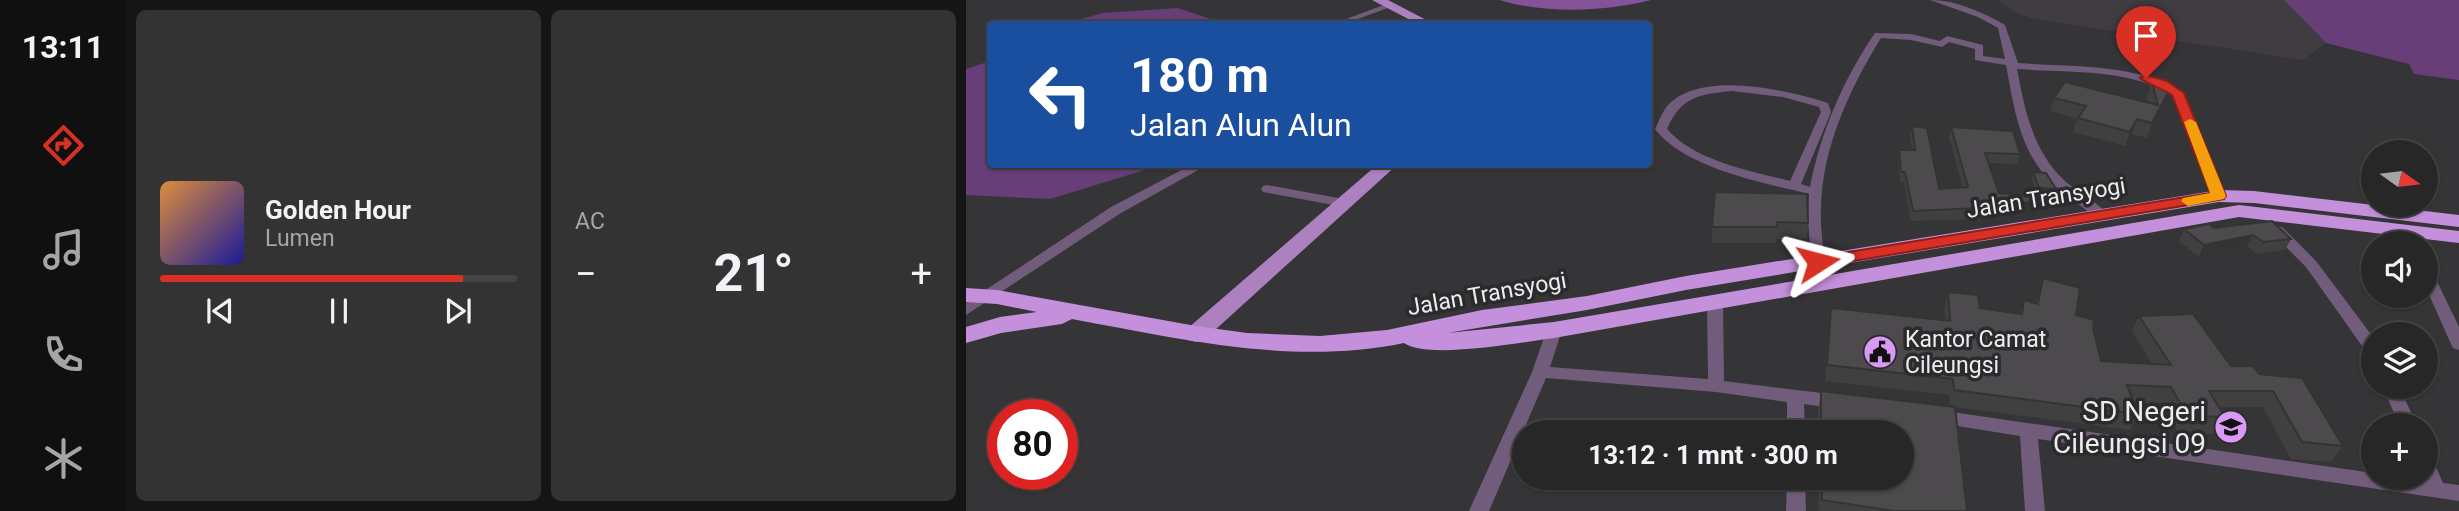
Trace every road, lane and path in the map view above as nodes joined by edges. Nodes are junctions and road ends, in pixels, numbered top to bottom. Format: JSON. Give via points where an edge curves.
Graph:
{"nodes":[{"id":1,"x":1378,"y":0,"type":"edge"},
{"id":2,"x":1934,"y":0,"type":"edge"},
{"id":3,"x":1401,"y":10,"type":"junction"},
{"id":4,"x":1351,"y":21,"type":"edge"},
{"id":5,"x":1421,"y":21,"type":"edge"},
{"id":6,"x":2014,"y":64,"type":"junction"},
{"id":7,"x":1195,"y":168,"type":"edge"},
{"id":8,"x":1384,"y":168,"type":"edge"},
{"id":9,"x":1794,"y":186,"type":"junction"},
{"id":10,"x":1267,"y":190,"type":"dead end"},
{"id":11,"x":1815,"y":192,"type":"junction"},
{"id":12,"x":2219,"y":196,"type":"junction"},
{"id":13,"x":1344,"y":203,"type":"junction"},
{"id":14,"x":2258,"y":212,"type":"junction"},
{"id":15,"x":2102,"y":215,"type":"junction"},
{"id":16,"x":2459,"y":221,"type":"edge"},
{"id":17,"x":2375,"y":231,"type":"edge"},
{"id":18,"x":2438,"y":237,"type":"edge"},
{"id":19,"x":2459,"y":237,"type":"edge"},
{"id":20,"x":1818,"y":262,"type":"junction"},
{"id":21,"x":2438,"y":299,"type":"edge"},
{"id":22,"x":972,"y":300,"type":"edge"},
{"id":23,"x":1715,"y":303,"type":"junction"},
{"id":24,"x":1078,"y":314,"type":"junction"},
{"id":25,"x":1553,"y":330,"type":"junction"},
{"id":26,"x":2361,"y":333,"type":"edge"},
{"id":27,"x":1196,"y":334,"type":"junction"},
{"id":28,"x":966,"y":335,"type":"edge"},
{"id":29,"x":1387,"y":338,"type":"junction"},
{"id":30,"x":2459,"y":344,"type":"edge"},
{"id":31,"x":1540,"y":372,"type":"junction"},
{"id":32,"x":1716,"y":386,"type":"junction"},
{"id":33,"x":1796,"y":396,"type":"junction"},
{"id":34,"x":1850,"y":404,"type":"edge"},
{"id":35,"x":1919,"y":414,"type":"edge"},
{"id":36,"x":1796,"y":420,"type":"edge"},
{"id":37,"x":2028,"y":430,"type":"junction"},
{"id":38,"x":2361,"y":478,"type":"edge"},
{"id":39,"x":2438,"y":489,"type":"edge"},
{"id":40,"x":1796,"y":490,"type":"edge"},
{"id":41,"x":2458,"y":494,"type":"edge"},
{"id":42,"x":1479,"y":511,"type":"edge"},
{"id":43,"x":1796,"y":511,"type":"edge"},
{"id":44,"x":2035,"y":511,"type":"edge"}],
"edges":[{"from":1,"to":3,"type":"main road"},
{"from":2,"to":6,"type":"street","via":[[1994,20],[2002,27]]},
{"from":3,"to":4,"type":"street"},
{"from":3,"to":5,"type":"main road"},
{"from":6,"to":11,"type":"street","via":[[1978,58],[1980,47],[1947,39],[1942,44],[1880,34],[1863,58],[1836,116]]},
{"from":6,"to":12,"type":"street","via":[[2146,78],[2172,88],[2178,93]]},
{"from":6,"to":15,"type":"street","via":[[2025,129],[2036,154],[2065,187]]},
{"from":7,"to":22,"type":"street","via":[[1115,210]]},
{"from":8,"to":13,"type":"main road"},
{"from":9,"to":9,"type":"street","via":[[1709,160],[1680,146],[1661,129],[1664,117],[1690,96],[1719,89],[1752,89],[1824,105],[1826,112]]},
{"from":9,"to":11,"type":"street"},
{"from":10,"to":13,"type":"street"},
{"from":11,"to":20,"type":"street"},
{"from":12,"to":15,"type":"highway","name":"Jalan Transyogi"},
{"from":12,"to":16,"type":"highway","name":"Jalan Transyogi"},
{"from":13,"to":27,"type":"main road"},
{"from":14,"to":17,"type":"highway","name":"Jalan Transyogi"},
{"from":14,"to":23,"type":"highway","name":"Jalan Transyogi","via":[[2219,214]]},
{"from":14,"to":26,"type":"street","via":[[2311,264]]},
{"from":15,"to":20,"type":"highway","name":"Jalan Transyogi"},
{"from":18,"to":19,"type":"highway","name":"Jalan Transyogi"},
{"from":20,"to":29,"type":"highway","name":"Jalan Transyogi"},
{"from":21,"to":30,"type":"street"},
{"from":22,"to":24,"type":"highway","via":[[998,297]]},
{"from":23,"to":25,"type":"highway","name":"Jalan Transyogi"},
{"from":23,"to":32,"type":"street"},
{"from":24,"to":27,"type":"highway"},
{"from":24,"to":28,"type":"highway","via":[[1000,325]]},
{"from":25,"to":29,"type":"highway","name":"Jalan Transyogi","via":[[1451,342]]},
{"from":25,"to":31,"type":"street"},
{"from":27,"to":29,"type":"highway","via":[[1320,344]]},
{"from":31,"to":32,"type":"street"},
{"from":31,"to":42,"type":"street"},
{"from":32,"to":33,"type":"street"},
{"from":33,"to":34,"type":"street"},
{"from":33,"to":36,"type":"street"},
{"from":35,"to":37,"type":"street"},
{"from":37,"to":38,"type":"street"},
{"from":37,"to":44,"type":"street"},
{"from":39,"to":41,"type":"street"},
{"from":40,"to":43,"type":"street"}]}
